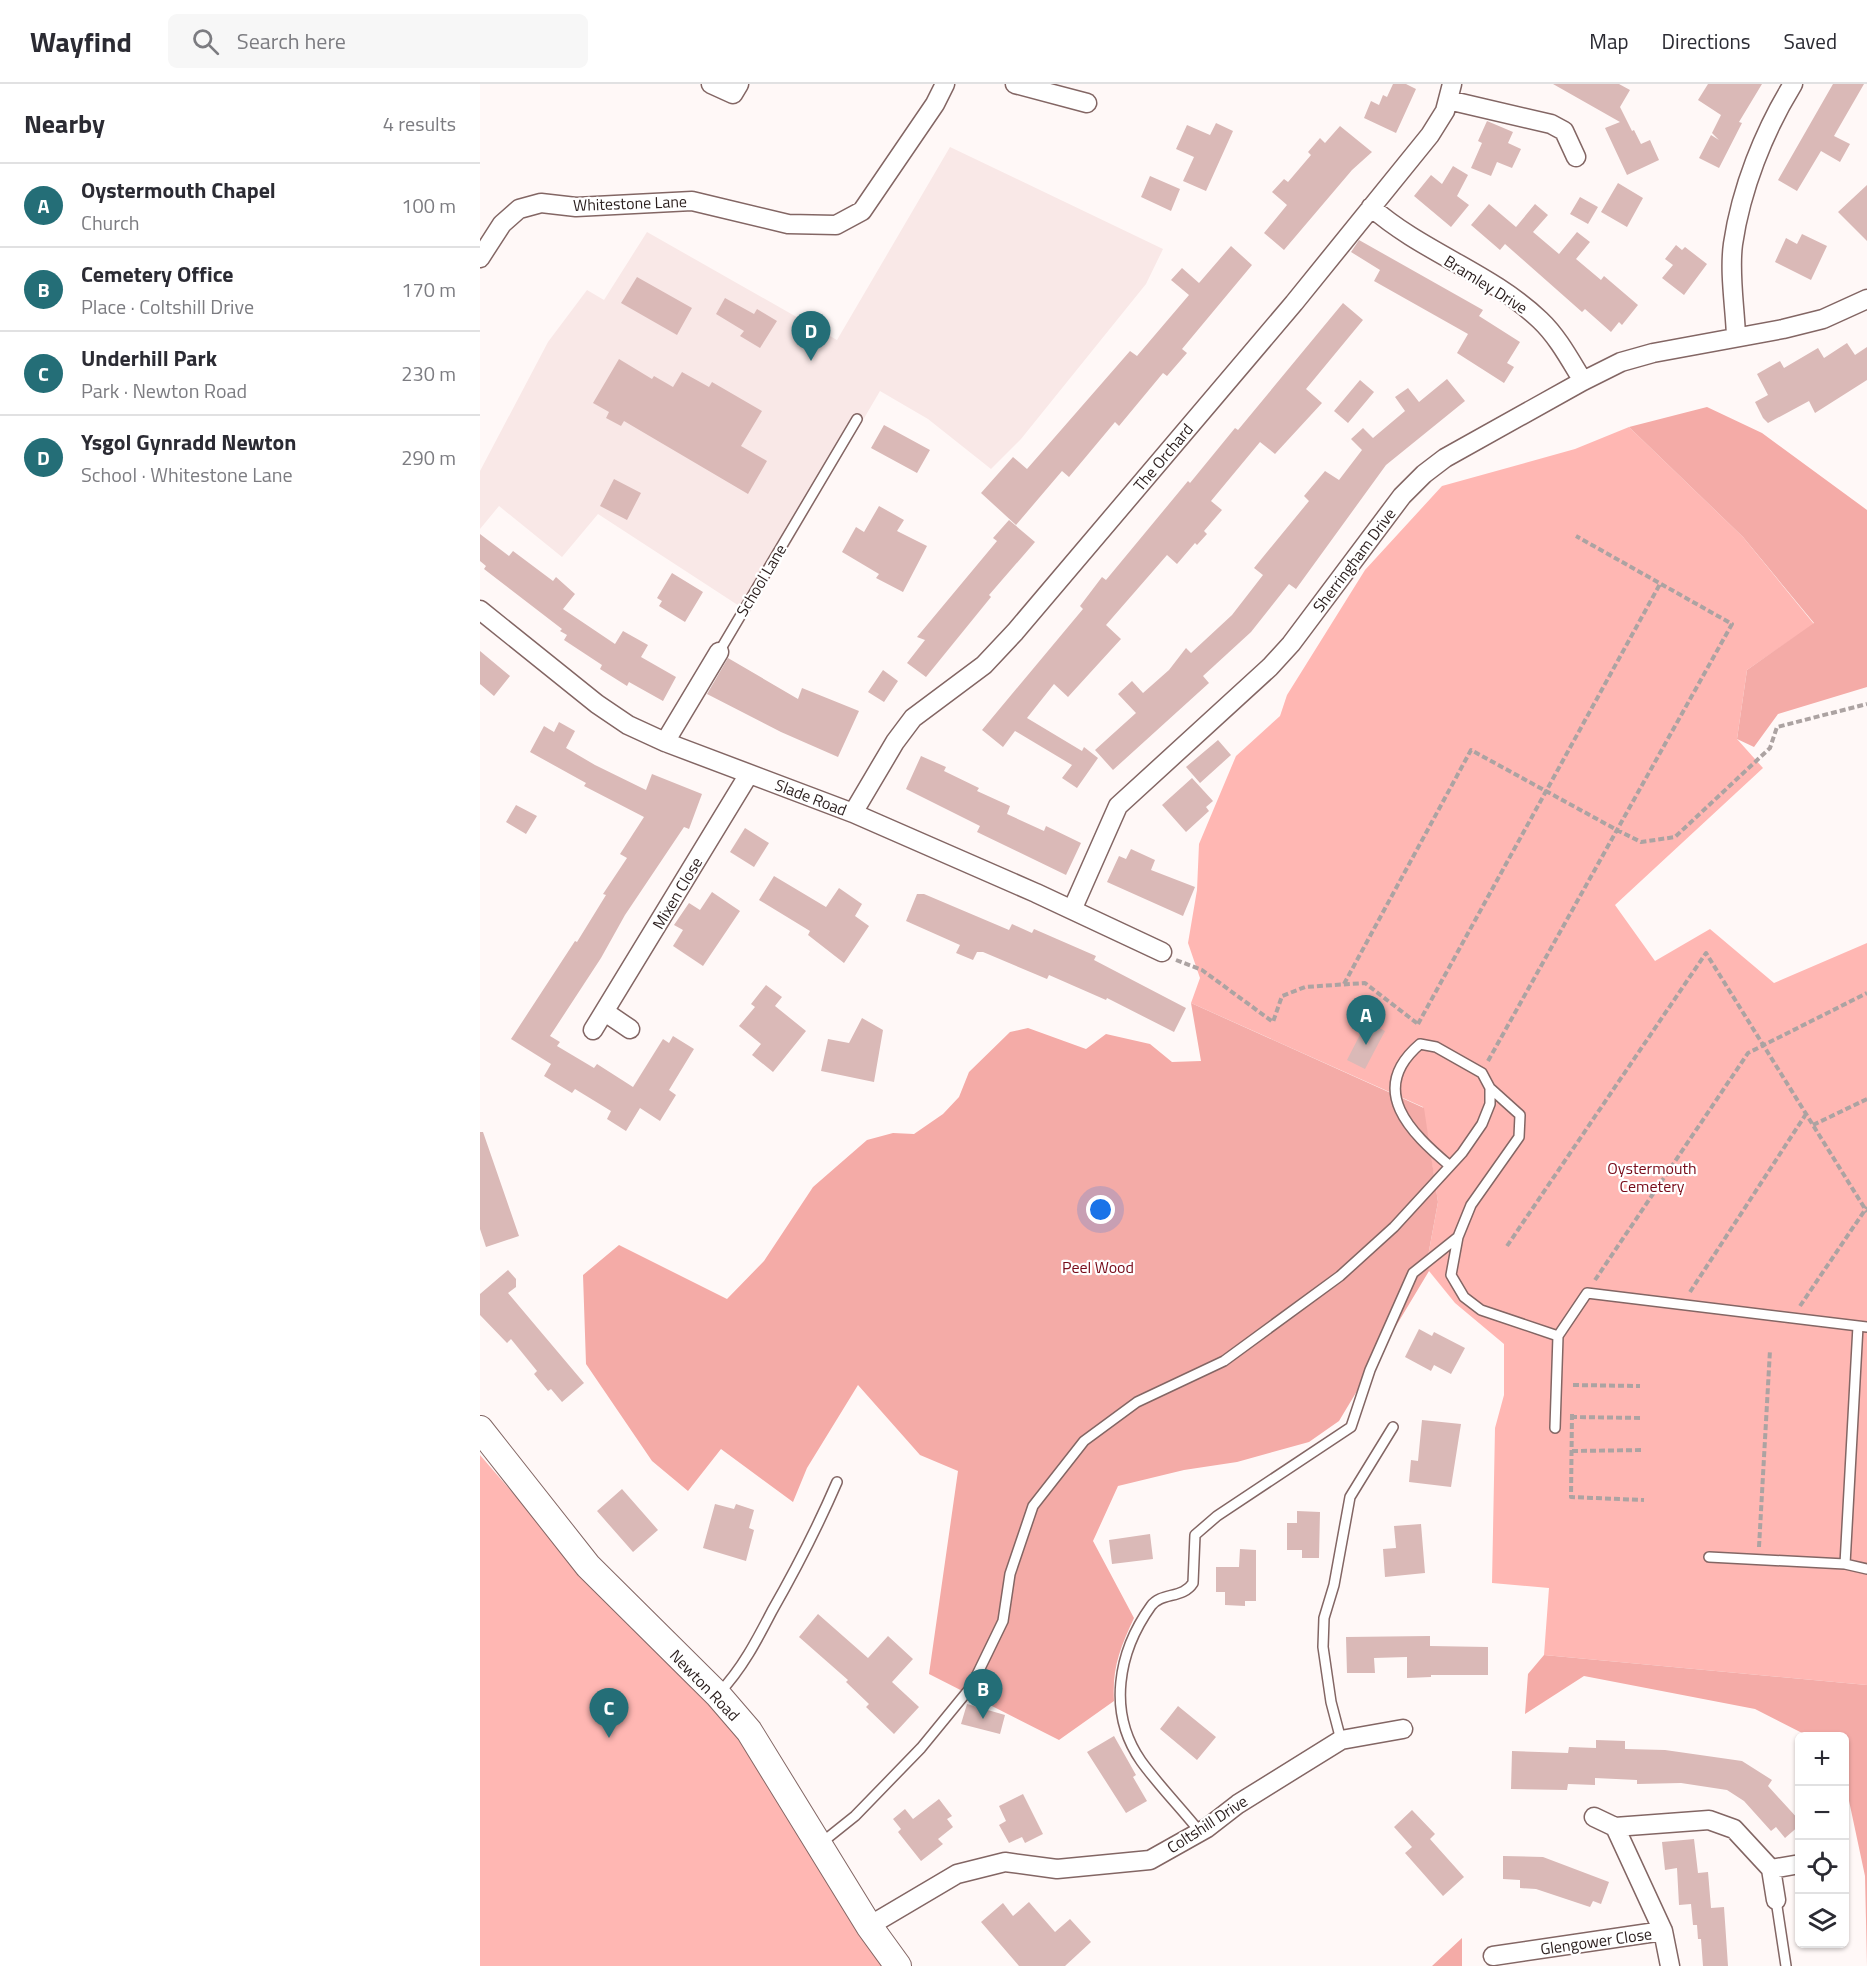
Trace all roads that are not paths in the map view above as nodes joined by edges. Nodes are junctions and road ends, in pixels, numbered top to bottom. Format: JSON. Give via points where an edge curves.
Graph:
{"nodes":[{"id":1,"x":711,"y":84,"type":"edge"},
{"id":2,"x":739,"y":84,"type":"edge"},
{"id":3,"x":945,"y":84,"type":"edge"},
{"id":4,"x":1015,"y":84,"type":"edge"},
{"id":5,"x":1793,"y":84,"type":"edge"},
{"id":6,"x":1450,"y":92,"type":"edge"},
{"id":7,"x":1088,"y":103,"type":"dead end"},
{"id":8,"x":1576,"y":157,"type":"dead end"},
{"id":9,"x":1371,"y":207,"type":"junction"},
{"id":10,"x":480,"y":258,"type":"edge"},
{"id":11,"x":1867,"y":299,"type":"edge"},
{"id":12,"x":1736,"y":336,"type":"junction"},
{"id":13,"x":1583,"y":381,"type":"junction"},
{"id":14,"x":857,"y":418,"type":"dead end"},
{"id":15,"x":480,"y":610,"type":"edge"},
{"id":16,"x":719,"y":652,"type":"joint"},
{"id":17,"x":664,"y":742,"type":"junction"},
{"id":18,"x":749,"y":774,"type":"junction"},
{"id":19,"x":854,"y":813,"type":"junction"},
{"id":20,"x":1072,"y":910,"type":"junction"},
{"id":21,"x":1162,"y":952,"type":"dead end"},
{"id":22,"x":605,"y":1012,"type":"junction"},
{"id":23,"x":630,"y":1029,"type":"dead end"},
{"id":24,"x":594,"y":1030,"type":"dead end"},
{"id":25,"x":1490,"y":1088,"type":"junction"},
{"id":26,"x":1450,"y":1166,"type":"junction"},
{"id":27,"x":1458,"y":1237,"type":"junction"},
{"id":28,"x":1862,"y":1327,"type":"edge"},
{"id":29,"x":1558,"y":1336,"type":"junction"},
{"id":30,"x":1393,"y":1427,"type":"dead end"},
{"id":31,"x":1555,"y":1428,"type":"dead end"},
{"id":32,"x":480,"y":1429,"type":"edge"},
{"id":33,"x":837,"y":1482,"type":"dead end"},
{"id":34,"x":1709,"y":1557,"type":"dead end"},
{"id":35,"x":1845,"y":1564,"type":"junction"},
{"id":36,"x":1866,"y":1570,"type":"edge"},
{"id":37,"x":718,"y":1695,"type":"junction"},
{"id":38,"x":1403,"y":1729,"type":"dead end"},
{"id":39,"x":1341,"y":1740,"type":"junction"},
{"id":40,"x":1594,"y":1816,"type":"dead end"},
{"id":41,"x":1615,"y":1827,"type":"junction"},
{"id":42,"x":1200,"y":1832,"type":"junction"},
{"id":43,"x":820,"y":1844,"type":"junction"},
{"id":44,"x":1795,"y":1865,"type":"edge"},
{"id":45,"x":1770,"y":1869,"type":"junction"},
{"id":46,"x":1776,"y":1900,"type":"joint"},
{"id":47,"x":869,"y":1926,"type":"junction"},
{"id":48,"x":1663,"y":1931,"type":"junction"},
{"id":49,"x":1493,"y":1956,"type":"dead end"},
{"id":50,"x":898,"y":1966,"type":"edge"},
{"id":51,"x":1670,"y":1966,"type":"edge"},
{"id":52,"x":1786,"y":1966,"type":"edge"}],
"edges":[{"from":1,"to":2,"type":"street","via":[[733,94]]},
{"from":3,"to":10,"type":"street","name":"Whitestone Lane","via":[[862,211],[836,225],[788,224],[692,201],[576,207],[541,203],[519,209],[502,224]]},
{"from":4,"to":7,"type":"street"},
{"from":5,"to":12,"type":"street","via":[[1764,140],[1744,195],[1733,245]]},
{"from":6,"to":8,"type":"street","via":[[1551,124],[1564,131]]},
{"from":6,"to":9,"type":"street","name":"The Orchard","via":[[1430,135]]},
{"from":9,"to":13,"type":"street","name":"Bramley Drive","via":[[1394,227],[1521,304],[1549,331]]},
{"from":9,"to":19,"type":"street","name":"The Orchard","via":[[1015,632],[984,665],[913,717]]},
{"from":11,"to":12,"type":"street","name":"Sherringham Drive","via":[[1823,319]]},
{"from":12,"to":13,"type":"street","name":"Sherringham Drive","via":[[1621,362]]},
{"from":13,"to":20,"type":"street","name":"Sherringham Drive","via":[[1445,458],[1402,496],[1270,667],[1118,806]]},
{"from":14,"to":16,"type":"lane","name":"School Lane"},
{"from":15,"to":17,"type":"street","name":"Slade Road","via":[[597,704]]},
{"from":16,"to":17,"type":"street","name":"School Lane"},
{"from":17,"to":18,"type":"street","name":"Slade Road"},
{"from":18,"to":19,"type":"street","name":"Slade Road"},
{"from":18,"to":22,"type":"street","name":"Mixen Close"},
{"from":19,"to":20,"type":"street","name":"Slade Road"},
{"from":20,"to":21,"type":"street","name":"Slade Road"},
{"from":22,"to":23,"type":"street"},
{"from":22,"to":24,"type":"street","name":"Mixen Close"},
{"from":25,"to":26,"type":"lane","via":[[1490,1104],[1482,1124]]},
{"from":25,"to":26,"type":"lane","via":[[1482,1073],[1436,1047],[1420,1044],[1403,1064],[1395,1088],[1401,1115]]},
{"from":25,"to":27,"type":"lane","via":[[1520,1116],[1519,1137],[1471,1205]]},
{"from":26,"to":43,"type":"lane","via":[[1394,1227],[1340,1276],[1224,1361],[1137,1402],[1084,1441],[1033,1506],[1010,1574],[1003,1622],[971,1687],[872,1799]]},
{"from":27,"to":29,"type":"lane","via":[[1451,1275],[1464,1297],[1481,1310]]},
{"from":27,"to":42,"type":"lane","via":[[1413,1273],[1370,1370],[1351,1427],[1217,1516],[1195,1535],[1193,1583],[1182,1594],[1153,1604],[1127,1647],[1120,1690],[1130,1741]]},
{"from":28,"to":29,"type":"lane","via":[[1587,1293]]},
{"from":28,"to":35,"type":"lane"},
{"from":29,"to":31,"type":"lane"},
{"from":30,"to":39,"type":"lane","via":[[1350,1497],[1324,1618],[1323,1647]]},
{"from":32,"to":37,"type":"street","name":"Newton Road","via":[[588,1566]]},
{"from":33,"to":37,"type":"lane","via":[[765,1625]]},
{"from":34,"to":35,"type":"lane"},
{"from":35,"to":36,"type":"lane"},
{"from":37,"to":43,"type":"street","name":"Newton Road","via":[[749,1731]]},
{"from":38,"to":39,"type":"street","name":"Coltshill Drive"},
{"from":39,"to":42,"type":"street","name":"Coltshill Drive"},
{"from":40,"to":41,"type":"street"},
{"from":41,"to":45,"type":"street","via":[[1720,1822],[1748,1840]]},
{"from":41,"to":48,"type":"street"},
{"from":42,"to":47,"type":"street","name":"Coltshill Drive","via":[[1150,1860],[1057,1869],[1005,1862],[957,1874]]},
{"from":43,"to":47,"type":"street","name":"Newton Road"},
{"from":44,"to":45,"type":"street"},
{"from":45,"to":46,"type":"street"},
{"from":46,"to":52,"type":"lane"},
{"from":47,"to":50,"type":"street","name":"Newton Road"},
{"from":48,"to":49,"type":"street","name":"Glengower Close"},
{"from":48,"to":51,"type":"street"}]}
